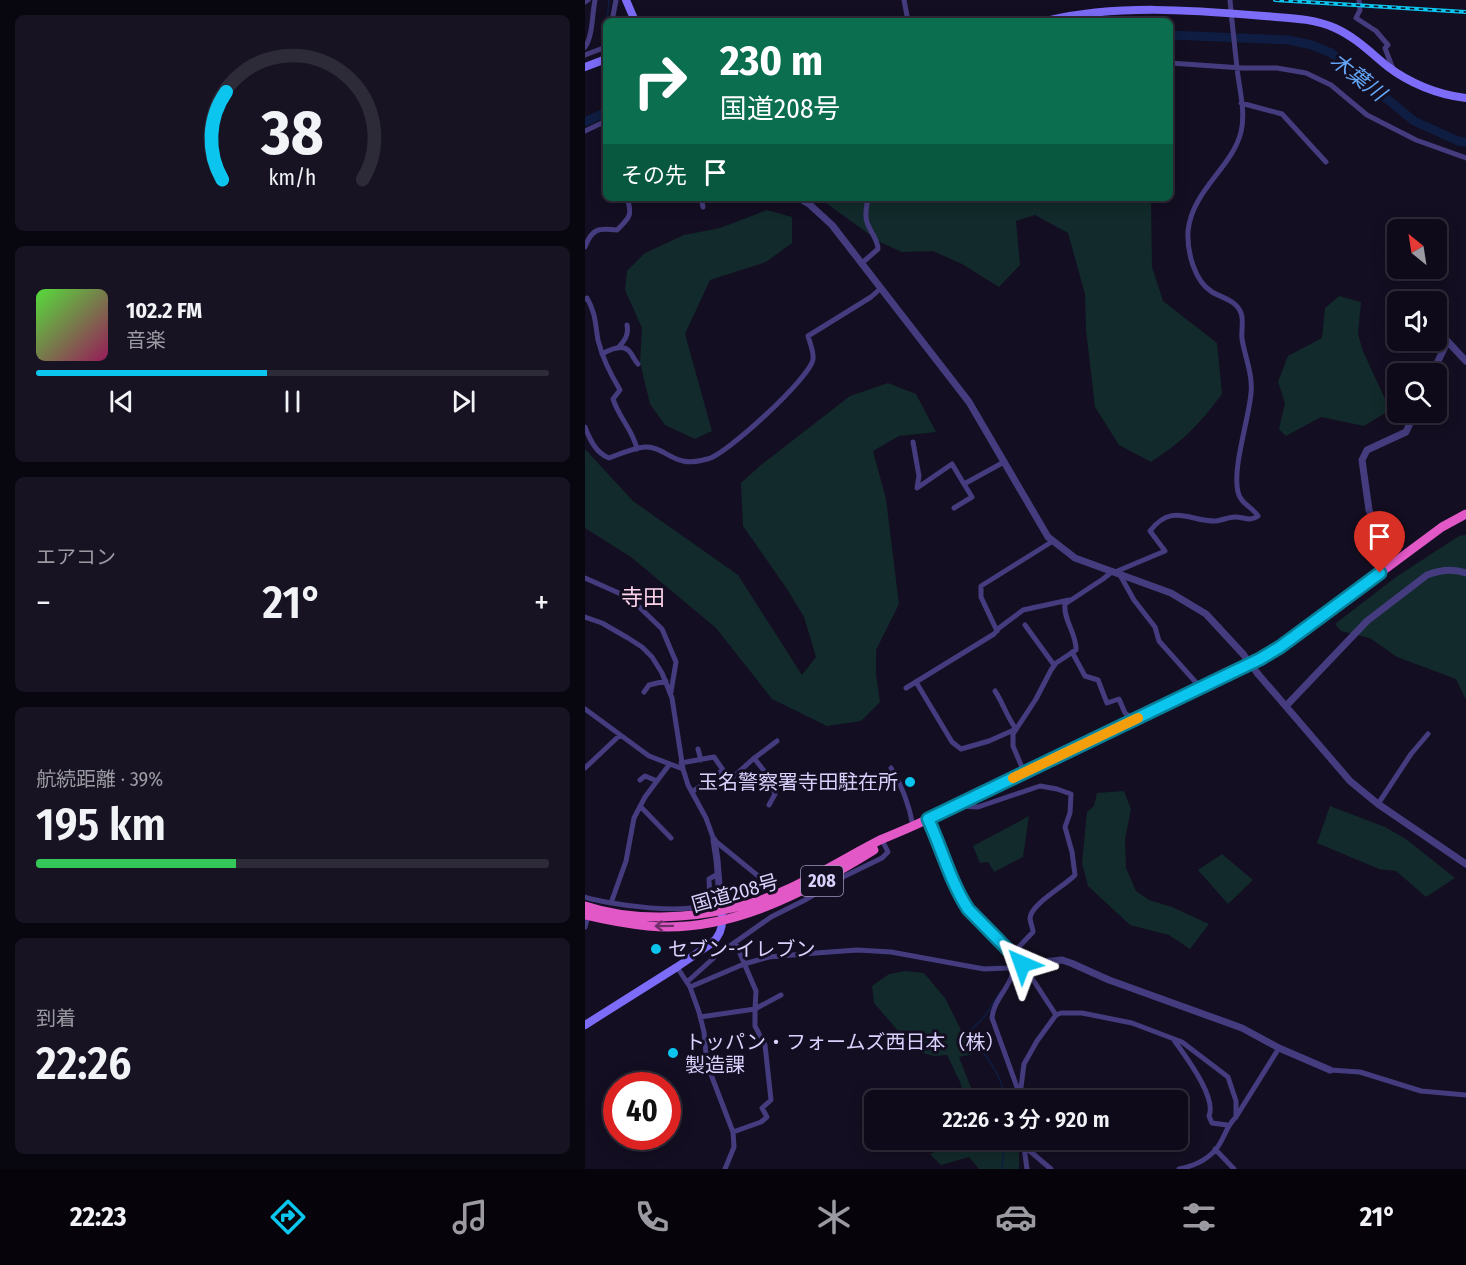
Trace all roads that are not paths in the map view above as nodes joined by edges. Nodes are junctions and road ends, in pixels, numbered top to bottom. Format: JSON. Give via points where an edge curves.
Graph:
{"nodes":[{"id":1,"x":595,"y":0,"type":"edge"},
{"id":2,"x":616,"y":0,"type":"edge"},
{"id":3,"x":626,"y":0,"type":"edge"},
{"id":4,"x":904,"y":0,"type":"edge"},
{"id":5,"x":1230,"y":0,"type":"edge"},
{"id":6,"x":1359,"y":0,"type":"edge"},
{"id":7,"x":1232,"y":17,"type":"junction"},
{"id":8,"x":613,"y":18,"type":"edge"},
{"id":9,"x":634,"y":18,"type":"edge"},
{"id":10,"x":907,"y":18,"type":"edge"},
{"id":11,"x":1062,"y":18,"type":"edge"},
{"id":12,"x":587,"y":43,"type":"edge"},
{"id":13,"x":603,"y":48,"type":"edge"},
{"id":14,"x":585,"y":55,"type":"edge"},
{"id":15,"x":603,"y":60,"type":"edge"},
{"id":16,"x":1173,"y":63,"type":"edge"},
{"id":17,"x":585,"y":67,"type":"edge"},
{"id":18,"x":1393,"y":70,"type":"junction"},
{"id":19,"x":1466,"y":98,"type":"edge"},
{"id":20,"x":1241,"y":103,"type":"junction"},
{"id":21,"x":603,"y":122,"type":"edge"},
{"id":22,"x":585,"y":130,"type":"edge"},
{"id":23,"x":1466,"y":158,"type":"edge"},
{"id":24,"x":1326,"y":162,"type":"dead end"},
{"id":25,"x":628,"y":201,"type":"edge"},
{"id":26,"x":702,"y":201,"type":"edge"},
{"id":27,"x":804,"y":201,"type":"edge"},
{"id":28,"x":867,"y":201,"type":"edge"},
{"id":29,"x":703,"y":207,"type":"dead end"},
{"id":30,"x":585,"y":247,"type":"edge"},
{"id":31,"x":862,"y":263,"type":"junction"},
{"id":32,"x":881,"y":288,"type":"junction"},
{"id":33,"x":585,"y":299,"type":"edge"},
{"id":34,"x":627,"y":325,"type":"dead end"},
{"id":35,"x":1447,"y":342,"type":"edge"},
{"id":36,"x":618,"y":348,"type":"junction"},
{"id":37,"x":602,"y":354,"type":"junction"},
{"id":38,"x":1466,"y":361,"type":"edge"},
{"id":39,"x":638,"y":364,"type":"dead end"},
{"id":40,"x":1410,"y":423,"type":"edge"},
{"id":41,"x":585,"y":427,"type":"edge"},
{"id":42,"x":913,"y":442,"type":"dead end"},
{"id":43,"x":637,"y":449,"type":"junction"},
{"id":44,"x":1004,"y":462,"type":"junction"},
{"id":45,"x":964,"y":484,"type":"junction"},
{"id":46,"x":954,"y":508,"type":"dead end"},
{"id":47,"x":1466,"y":514,"type":"edge"},
{"id":48,"x":1053,"y":541,"type":"junction"},
{"id":49,"x":1397,"y":561,"type":"junction"},
{"id":50,"x":1116,"y":572,"type":"junction"},
{"id":51,"x":1466,"y":573,"type":"edge"},
{"id":52,"x":585,"y":578,"type":"edge"},
{"id":53,"x":1071,"y":599,"type":"junction"},
{"id":54,"x":585,"y":617,"type":"edge"},
{"id":55,"x":1025,"y":625,"type":"dead end"},
{"id":56,"x":997,"y":631,"type":"junction"},
{"id":57,"x":1073,"y":652,"type":"junction"},
{"id":58,"x":1054,"y":665,"type":"junction"},
{"id":59,"x":666,"y":681,"type":"junction"},
{"id":60,"x":916,"y":682,"type":"junction"},
{"id":61,"x":1200,"y":687,"type":"junction"},
{"id":62,"x":906,"y":688,"type":"dead end"},
{"id":63,"x":995,"y":690,"type":"dead end"},
{"id":64,"x":644,"y":692,"type":"dead end"},
{"id":65,"x":671,"y":695,"type":"junction"},
{"id":66,"x":1286,"y":706,"type":"junction"},
{"id":67,"x":585,"y":709,"type":"edge"},
{"id":68,"x":1134,"y":719,"type":"junction"},
{"id":69,"x":1016,"y":729,"type":"junction"},
{"id":70,"x":1428,"y":734,"type":"dead end"},
{"id":71,"x":620,"y":735,"type":"junction"},
{"id":72,"x":777,"y":741,"type":"dead end"},
{"id":73,"x":697,"y":749,"type":"dead end"},
{"id":74,"x":754,"y":758,"type":"junction"},
{"id":75,"x":701,"y":760,"type":"junction"},
{"id":76,"x":669,"y":765,"type":"junction"},
{"id":77,"x":682,"y":766,"type":"junction"},
{"id":78,"x":585,"y":768,"type":"edge"},
{"id":79,"x":891,"y":768,"type":"dead end"},
{"id":80,"x":723,"y":770,"type":"junction"},
{"id":81,"x":1025,"y":772,"type":"junction"},
{"id":82,"x":641,"y":780,"type":"dead end"},
{"id":83,"x":657,"y":781,"type":"junction"},
{"id":84,"x":691,"y":792,"type":"junction"},
{"id":85,"x":1378,"y":804,"type":"junction"},
{"id":86,"x":769,"y":805,"type":"dead end"},
{"id":87,"x":640,"y":806,"type":"junction"},
{"id":88,"x":956,"y":806,"type":"junction"},
{"id":89,"x":928,"y":819,"type":"junction"},
{"id":90,"x":913,"y":826,"type":"junction"},
{"id":91,"x":672,"y":838,"type":"dead end"},
{"id":92,"x":714,"y":840,"type":"junction"},
{"id":93,"x":1466,"y":864,"type":"edge"},
{"id":94,"x":718,"y":874,"type":"junction"},
{"id":95,"x":779,"y":893,"type":"junction"},
{"id":96,"x":803,"y":896,"type":"junction"},
{"id":97,"x":585,"y":897,"type":"edge"},
{"id":98,"x":611,"y":903,"type":"junction"},
{"id":99,"x":587,"y":915,"type":"edge"},
{"id":100,"x":722,"y":915,"type":"junction"},
{"id":101,"x":735,"y":942,"type":"junction"},
{"id":102,"x":1013,"y":953,"type":"junction"},
{"id":103,"x":1020,"y":962,"type":"junction"},
{"id":104,"x":744,"y":964,"type":"junction"},
{"id":105,"x":678,"y":967,"type":"junction"},
{"id":106,"x":689,"y":985,"type":"junction"},
{"id":107,"x":781,"y":995,"type":"dead end"},
{"id":108,"x":755,"y":1009,"type":"junction"},
{"id":109,"x":1056,"y":1015,"type":"junction"},
{"id":110,"x":700,"y":1017,"type":"junction"},
{"id":111,"x":585,"y":1025,"type":"edge"},
{"id":112,"x":1173,"y":1039,"type":"junction"},
{"id":113,"x":1279,"y":1048,"type":"junction"},
{"id":114,"x":1331,"y":1068,"type":"joint"},
{"id":115,"x":1018,"y":1090,"type":"edge"},
{"id":116,"x":1022,"y":1090,"type":"edge"},
{"id":117,"x":1466,"y":1095,"type":"edge"},
{"id":118,"x":1236,"y":1117,"type":"junction"},
{"id":119,"x":1227,"y":1125,"type":"junction"},
{"id":120,"x":733,"y":1132,"type":"junction"},
{"id":121,"x":1215,"y":1149,"type":"junction"},
{"id":122,"x":1025,"y":1150,"type":"edge"},
{"id":123,"x":1029,"y":1150,"type":"edge"},
{"id":124,"x":725,"y":1169,"type":"edge"},
{"id":125,"x":1027,"y":1169,"type":"edge"},
{"id":126,"x":1051,"y":1169,"type":"edge"},
{"id":127,"x":1179,"y":1169,"type":"edge"},
{"id":128,"x":1234,"y":1169,"type":"edge"}],
"edges":[{"from":1,"to":12,"type":"street"},
{"from":2,"to":8,"type":"street"},
{"from":3,"to":9,"type":"main road"},
{"from":4,"to":10,"type":"street"},
{"from":5,"to":7,"type":"street"},
{"from":6,"to":18,"type":"street","via":[[1356,18],[1388,45],[1385,48]]},
{"from":7,"to":11,"type":"main road","via":[[1114,11]]},
{"from":7,"to":18,"type":"main road","via":[[1321,22],[1350,35]]},
{"from":7,"to":20,"type":"street","bridge":true},
{"from":13,"to":14,"type":"street"},
{"from":15,"to":17,"type":"main road"},
{"from":16,"to":23,"type":"street","via":[[1307,73],[1331,85],[1367,116]]},
{"from":18,"to":19,"type":"main road","via":[[1439,93]]},
{"from":20,"to":24,"type":"street","via":[[1282,114]]},
{"from":20,"to":50,"type":"street","via":[[1239,137],[1194,208],[1188,244],[1196,272],[1207,288],[1227,298],[1242,314],[1251,392],[1238,468],[1238,492],[1258,516],[1252,520],[1217,520],[1170,516],[1150,531],[1165,551]]},
{"from":21,"to":22,"type":"street"},
{"from":25,"to":30,"type":"street","via":[[628,219],[617,230],[599,229],[589,235]]},
{"from":26,"to":29,"type":"street"},
{"from":27,"to":31,"type":"street","via":[[832,225]]},
{"from":28,"to":31,"type":"street","via":[[866,221],[878,249]]},
{"from":31,"to":32,"type":"street"},
{"from":32,"to":43,"type":"street","via":[[809,336],[813,360],[806,374],[734,442],[710,459],[684,462],[663,451]]},
{"from":32,"to":44,"type":"street","via":[[969,402]]},
{"from":33,"to":37,"type":"street","via":[[594,311]]},
{"from":34,"to":36,"type":"street","via":[[627,337]]},
{"from":35,"to":38,"type":"street"},
{"from":36,"to":37,"type":"street"},
{"from":36,"to":39,"type":"street","via":[[628,350]]},
{"from":37,"to":43,"type":"street","via":[[619,390],[613,399],[617,411]]},
{"from":40,"to":49,"type":"street","via":[[1406,432],[1367,450],[1362,460],[1369,510]]},
{"from":41,"to":43,"type":"street","via":[[600,454],[609,458]]},
{"from":42,"to":45,"type":"street","via":[[919,476],[917,488],[952,464]]},
{"from":44,"to":45,"type":"street"},
{"from":44,"to":48,"type":"street"},
{"from":45,"to":46,"type":"street","via":[[972,497]]},
{"from":47,"to":49,"type":"highway","name":"国道208号","number":"208"},
{"from":48,"to":50,"type":"street","via":[[1075,558]]},
{"from":48,"to":56,"type":"street","via":[[981,586],[981,597]]},
{"from":49,"to":61,"type":"highway","name":"国道208号","number":"208","via":[[1280,647]]},
{"from":50,"to":53,"type":"street"},
{"from":50,"to":61,"type":"street","via":[[1155,627],[1159,641]]},
{"from":50,"to":66,"type":"street","bridge":true,"via":[[1171,593],[1206,614]]},
{"from":51,"to":66,"type":"street","via":[[1439,570],[1427,575],[1367,621]]},
{"from":52,"to":65,"type":"street","via":[[630,598],[662,629],[676,662]]},
{"from":53,"to":56,"type":"street","via":[[1023,610]]},
{"from":53,"to":57,"type":"street","via":[[1064,607],[1075,641]]},
{"from":54,"to":59,"type":"street","via":[[642,647]]},
{"from":55,"to":58,"type":"street"},
{"from":56,"to":60,"type":"street"},
{"from":57,"to":58,"type":"street"},
{"from":57,"to":68,"type":"street","via":[[1085,676],[1098,681],[1107,703],[1119,699],[1125,713]]},
{"from":58,"to":69,"type":"street"},
{"from":59,"to":64,"type":"street","via":[[649,685]]},
{"from":59,"to":65,"type":"street"},
{"from":60,"to":62,"type":"street"},
{"from":60,"to":69,"type":"street","via":[[952,742],[961,748]]},
{"from":61,"to":68,"type":"highway","name":"国道208号","number":"208"},
{"from":63,"to":69,"type":"street"},
{"from":65,"to":77,"type":"street"},
{"from":66,"to":85,"type":"street","via":[[1338,769]]},
{"from":67,"to":71,"type":"street"},
{"from":68,"to":81,"type":"highway","name":"国道208号","number":"208"},
{"from":69,"to":81,"type":"street","via":[[1012,743]]},
{"from":70,"to":85,"type":"street"},
{"from":71,"to":76,"type":"street"},
{"from":71,"to":78,"type":"street"},
{"from":72,"to":74,"type":"street"},
{"from":73,"to":75,"type":"street"},
{"from":74,"to":80,"type":"street","via":[[730,780]]},
{"from":74,"to":86,"type":"street","via":[[775,794]]},
{"from":75,"to":77,"type":"street"},
{"from":75,"to":80,"type":"street","via":[[714,757]]},
{"from":76,"to":77,"type":"street"},
{"from":76,"to":83,"type":"street"},
{"from":77,"to":84,"type":"street"},
{"from":79,"to":90,"type":"street","via":[[908,801]]},
{"from":80,"to":84,"type":"street"},
{"from":81,"to":88,"type":"highway","name":"国道208号","number":"208"},
{"from":82,"to":83,"type":"street","via":[[645,776]]},
{"from":83,"to":87,"type":"street"},
{"from":84,"to":92,"type":"street"},
{"from":85,"to":93,"type":"street"},
{"from":87,"to":91,"type":"street"},
{"from":87,"to":98,"type":"street"},
{"from":88,"to":89,"type":"highway","name":"国道208号","number":"208"},
{"from":88,"to":102,"type":"street","via":[[978,807],[1040,786],[1071,794],[1065,827],[1075,875],[1033,912],[1033,932]]},
{"from":89,"to":90,"type":"highway","name":"国道208号","number":"208"},
{"from":89,"to":102,"type":"street","via":[[962,900]]},
{"from":90,"to":95,"type":"highway","name":"国道208号","number":"208"},
{"from":90,"to":96,"type":"highway","name":"国道208号","number":"208"},
{"from":92,"to":94,"type":"street"},
{"from":92,"to":95,"type":"street"},
{"from":94,"to":98,"type":"street","via":[[709,879],[710,900],[705,905],[667,909]]},
{"from":94,"to":100,"type":"street"},
{"from":95,"to":100,"type":"highway","name":"国道208号","number":"208"},
{"from":96,"to":100,"type":"highway","name":"国道208号","number":"208"},
{"from":96,"to":101,"type":"street"},
{"from":97,"to":99,"type":"street"},
{"from":98,"to":99,"type":"street"},
{"from":99,"to":100,"type":"highway","name":"国道208号","number":"208","via":[[650,926],[693,925]]},
{"from":100,"to":105,"type":"main road","via":[[717,939]]},
{"from":101,"to":104,"type":"street"},
{"from":101,"to":106,"type":"street","via":[[702,968]]},
{"from":102,"to":103,"type":"street"},
{"from":103,"to":104,"type":"street","via":[[1008,968],[984,969],[891,952],[857,950],[769,957]]},
{"from":103,"to":109,"type":"street"},
{"from":103,"to":113,"type":"street","via":[[1062,960],[1242,1028]]},
{"from":103,"to":115,"type":"street","via":[[1013,969],[992,1018]]},
{"from":104,"to":106,"type":"street"},
{"from":104,"to":108,"type":"street","via":[[756,991]]},
{"from":105,"to":106,"type":"street"},
{"from":105,"to":111,"type":"main road"},
{"from":106,"to":110,"type":"street"},
{"from":107,"to":108,"type":"street"},
{"from":108,"to":110,"type":"street"},
{"from":108,"to":120,"type":"street","via":[[755,1026],[765,1044],[771,1100],[762,1108],[767,1118]]},
{"from":109,"to":112,"type":"street","via":[[1082,1013],[1132,1023]]},
{"from":109,"to":116,"type":"street","via":[[1024,1064]]},
{"from":110,"to":120,"type":"street","via":[[707,1064]]},
{"from":112,"to":118,"type":"street","via":[[1228,1077],[1236,1101]]},
{"from":112,"to":119,"type":"street","via":[[1204,1087],[1212,1123]]},
{"from":113,"to":114,"type":"street"},
{"from":113,"to":118,"type":"street"},
{"from":114,"to":117,"type":"street","via":[[1361,1072],[1421,1091]]},
{"from":118,"to":119,"type":"street"},
{"from":119,"to":121,"type":"street"},
{"from":120,"to":124,"type":"street","via":[[734,1147]]},
{"from":121,"to":127,"type":"street","via":[[1193,1166]]},
{"from":121,"to":128,"type":"street"},
{"from":122,"to":125,"type":"street"},
{"from":123,"to":126,"type":"street"}]}
